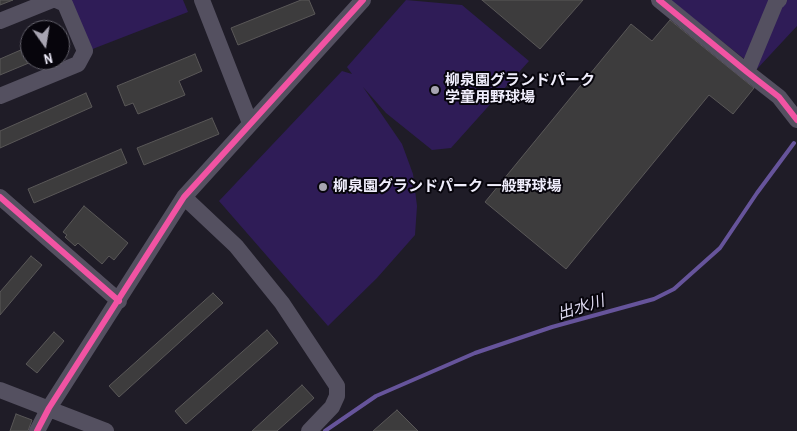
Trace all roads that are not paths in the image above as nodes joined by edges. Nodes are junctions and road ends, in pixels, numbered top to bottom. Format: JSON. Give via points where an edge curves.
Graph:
{"nodes":[{"id":1,"x":54,"y":0,"type":"edge"},
{"id":2,"x":202,"y":0,"type":"edge"},
{"id":3,"x":363,"y":0,"type":"edge"},
{"id":4,"x":659,"y":0,"type":"edge"},
{"id":5,"x":779,"y":0,"type":"edge"},
{"id":6,"x":0,"y":21,"type":"edge"},
{"id":7,"x":747,"y":72,"type":"junction"},
{"id":8,"x":0,"y":96,"type":"edge"},
{"id":9,"x":797,"y":120,"type":"edge"},
{"id":10,"x":250,"y":123,"type":"junction"},
{"id":11,"x":0,"y":197,"type":"edge"},
{"id":12,"x":184,"y":197,"type":"junction"},
{"id":13,"x":119,"y":301,"type":"junction"},
{"id":14,"x":0,"y":390,"type":"edge"},
{"id":15,"x":49,"y":408,"type":"junction"},
{"id":16,"x":78,"y":426,"type":"edge"},
{"id":17,"x":37,"y":431,"type":"edge"},
{"id":18,"x":106,"y":431,"type":"edge"},
{"id":19,"x":309,"y":431,"type":"edge"}],
"edges":[{"from":1,"to":6,"type":"street"},
{"from":1,"to":8,"type":"street","via":[[65,4],[85,51],[78,64]]},
{"from":2,"to":10,"type":"street"},
{"from":3,"to":10,"type":"street"},
{"from":4,"to":7,"type":"street"},
{"from":5,"to":7,"type":"street"},
{"from":7,"to":9,"type":"street","via":[[779,97]]},
{"from":10,"to":12,"type":"street"},
{"from":11,"to":13,"type":"street"},
{"from":12,"to":13,"type":"street"},
{"from":12,"to":19,"type":"street","via":[[236,246],[282,303],[337,386],[332,408]]},
{"from":13,"to":15,"type":"street"},
{"from":14,"to":15,"type":"street"},
{"from":15,"to":16,"type":"street"},
{"from":15,"to":17,"type":"street"},
{"from":16,"to":18,"type":"street"}]}
